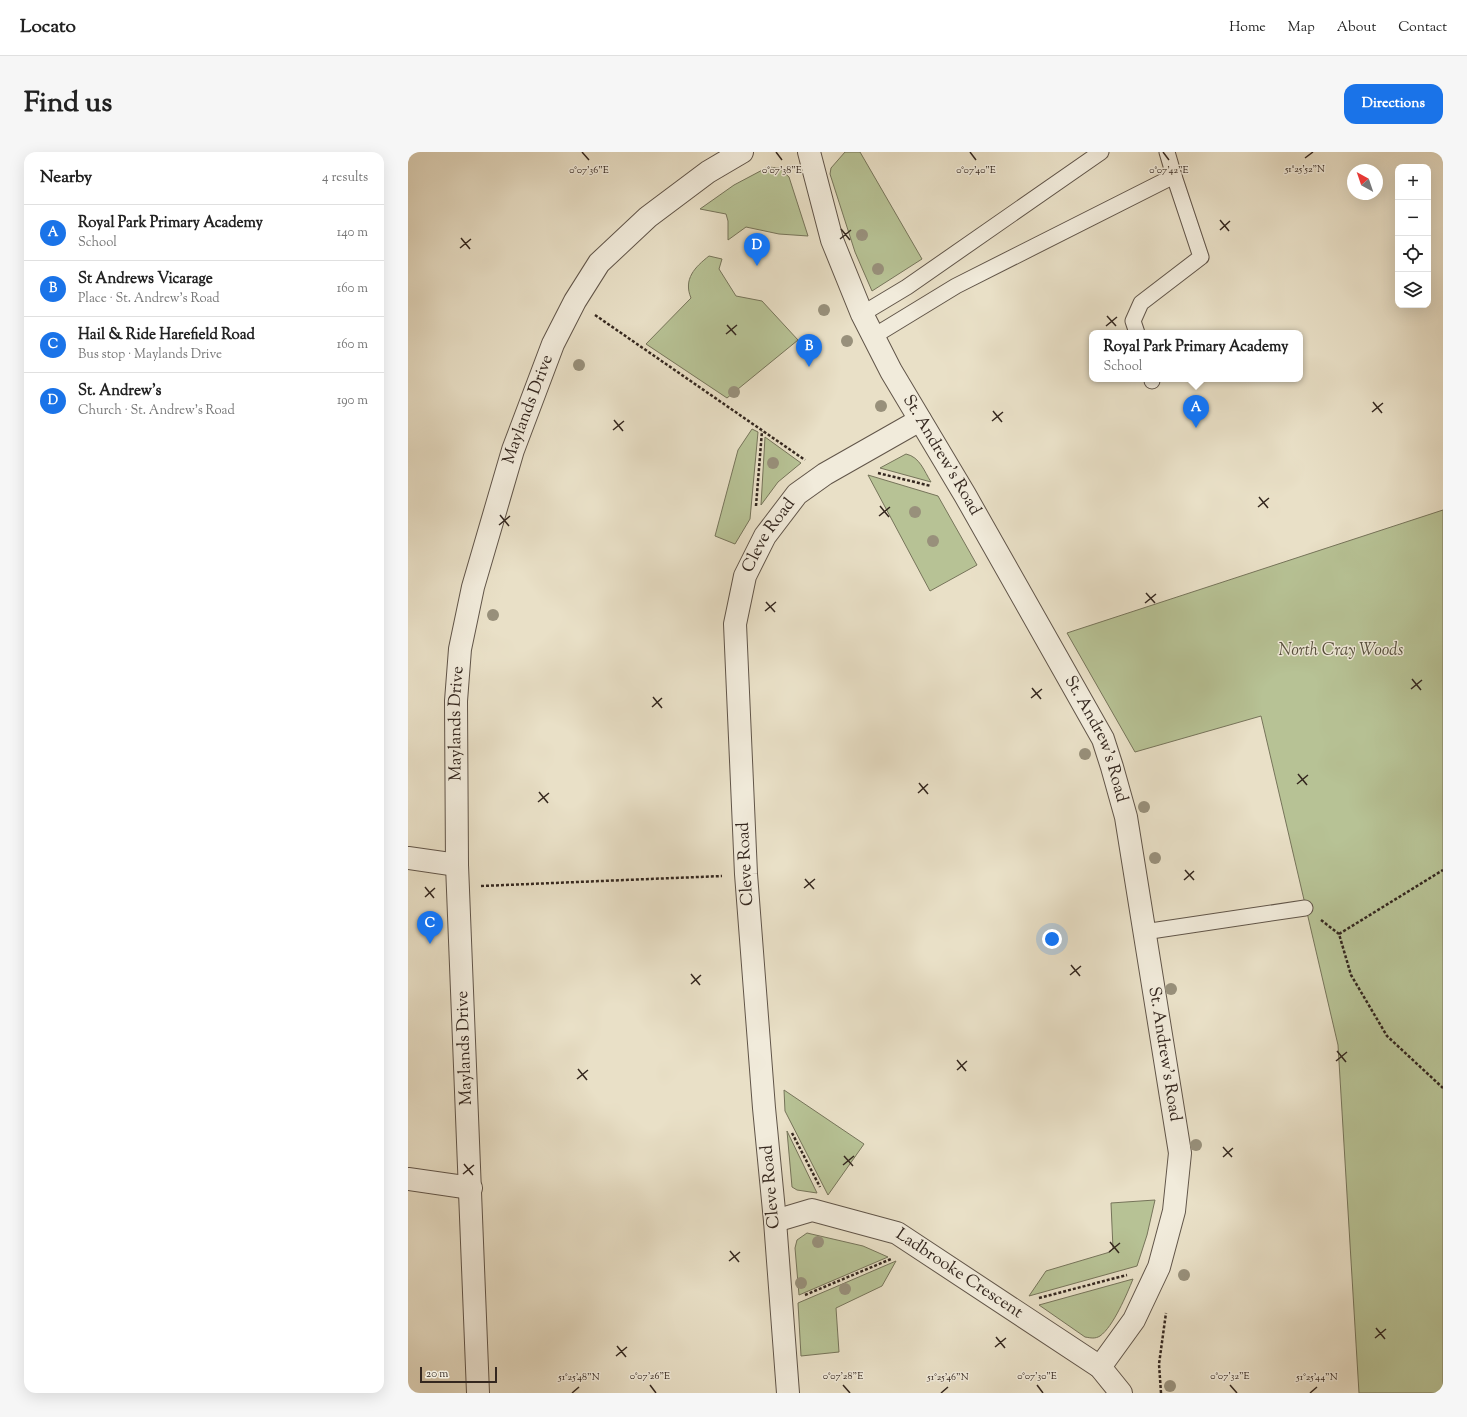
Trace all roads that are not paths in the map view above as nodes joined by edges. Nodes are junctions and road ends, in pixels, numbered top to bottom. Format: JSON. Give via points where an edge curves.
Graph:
{"nodes":[{"id":1,"x":742,"y":152,"type":"edge"},
{"id":2,"x":809,"y":152,"type":"edge"},
{"id":3,"x":1100,"y":152,"type":"edge"},
{"id":4,"x":1166,"y":152,"type":"edge"},
{"id":5,"x":1174,"y":176,"type":"junction"},
{"id":6,"x":862,"y":314,"type":"junction"},
{"id":7,"x":1136,"y":330,"type":"edge"},
{"id":8,"x":874,"y":336,"type":"junction"},
{"id":9,"x":920,"y":420,"type":"junction"},
{"id":10,"x":408,"y":858,"type":"edge"},
{"id":11,"x":457,"y":865,"type":"junction"},
{"id":12,"x":1305,"y":908,"type":"road end"},
{"id":13,"x":1144,"y":932,"type":"junction"},
{"id":14,"x":408,"y":1179,"type":"edge"},
{"id":15,"x":471,"y":1188,"type":"junction"},
{"id":16,"x":774,"y":1221,"type":"junction"},
{"id":17,"x":1100,"y":1367,"type":"junction"},
{"id":18,"x":478,"y":1393,"type":"edge"},
{"id":19,"x":788,"y":1393,"type":"edge"},
{"id":20,"x":1121,"y":1393,"type":"edge"}],
"edges":[{"from":1,"to":11,"type":"street","name":"Maylands Drive","via":[[708,172],[648,217],[599,263],[575,301],[553,344],[513,450],[473,588],[461,641],[456,701]]},
{"from":2,"to":6,"type":"street","name":"St. Andrew's Road","via":[[832,240]]},
{"from":3,"to":6,"type":"lane","via":[[925,275]]},
{"from":4,"to":5,"type":"lane"},
{"from":5,"to":7,"type":"lane","via":[[1201,257],[1141,303],[1133,321]]},
{"from":5,"to":8,"type":"lane","via":[[956,286]]},
{"from":6,"to":8,"type":"street","name":"St. Andrew's Road"},
{"from":8,"to":9,"type":"street","name":"St. Andrew's Road"},
{"from":9,"to":13,"type":"street","name":"St. Andrew's Road","via":[[1103,739],[1126,817]]},
{"from":9,"to":16,"type":"street","name":"Cleve Road","via":[[834,469],[797,494],[765,536],[745,576],[735,624],[746,874]]},
{"from":10,"to":11,"type":"street"},
{"from":11,"to":15,"type":"street","name":"Maylands Drive"},
{"from":12,"to":13,"type":"lane"},
{"from":13,"to":17,"type":"street","name":"St. Andrew's Road","via":[[1180,1153],[1174,1211],[1160,1267],[1134,1320]]},
{"from":14,"to":15,"type":"street"},
{"from":15,"to":18,"type":"street","name":"Maylands Drive"},
{"from":16,"to":17,"type":"street","name":"Ladbrooke Crescent","via":[[812,1210],[897,1233]]},
{"from":16,"to":19,"type":"street","name":"Cleve Road"},
{"from":17,"to":20,"type":"street","name":"Ladbrooke Crescent"}]}
